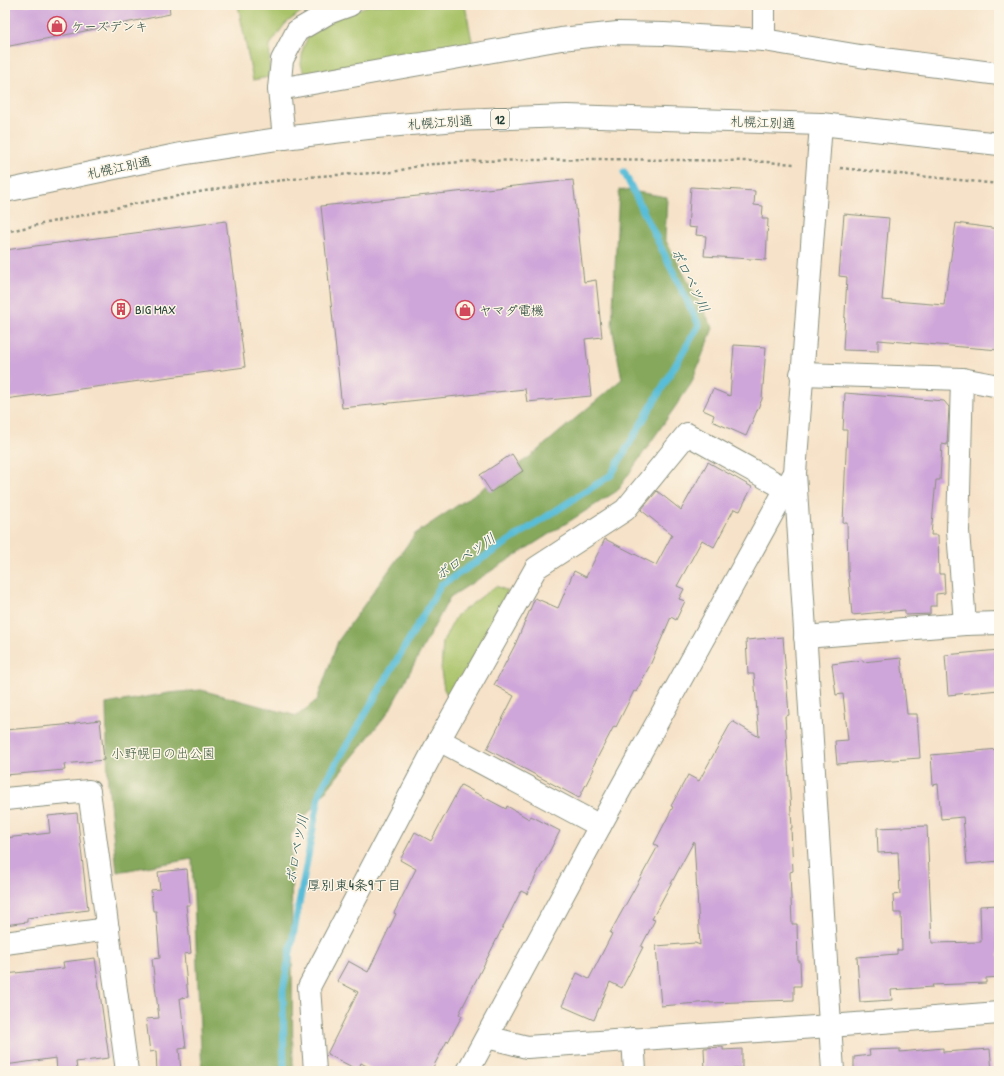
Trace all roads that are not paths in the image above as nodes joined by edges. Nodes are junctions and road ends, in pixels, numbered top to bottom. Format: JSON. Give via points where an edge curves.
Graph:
{"nodes":[{"id":1,"x":350,"y":5,"type":"edge"},
{"id":2,"x":764,"y":5,"type":"edge"},
{"id":3,"x":764,"y":40,"type":"junction"},
{"id":4,"x":999,"y":74,"type":"edge"},
{"id":5,"x":279,"y":89,"type":"junction"},
{"id":6,"x":821,"y":124,"type":"junction"},
{"id":7,"x":284,"y":138,"type":"junction"},
{"id":8,"x":999,"y":144,"type":"edge"},
{"id":9,"x":5,"y":191,"type":"edge"},
{"id":10,"x":801,"y":374,"type":"junction"},
{"id":11,"x":962,"y":380,"type":"junction"},
{"id":12,"x":999,"y":386,"type":"edge"},
{"id":13,"x":791,"y":481,"type":"junction"},
{"id":14,"x":999,"y":623,"type":"edge"},
{"id":15,"x":965,"y":624,"type":"junction"},
{"id":16,"x":805,"y":636,"type":"junction"},
{"id":17,"x":439,"y":740,"type":"junction"},
{"id":18,"x":5,"y":799,"type":"edge"},
{"id":19,"x":600,"y":826,"type":"junction"},
{"id":20,"x":108,"y":929,"type":"junction"},
{"id":21,"x":5,"y":943,"type":"edge"},
{"id":22,"x":999,"y":1013,"type":"edge"},
{"id":23,"x":830,"y":1026,"type":"junction"},
{"id":24,"x":487,"y":1037,"type":"junction"},
{"id":25,"x":632,"y":1039,"type":"junction"},
{"id":26,"x":127,"y":1071,"type":"edge"},
{"id":27,"x":315,"y":1071,"type":"edge"},
{"id":28,"x":468,"y":1071,"type":"edge"},
{"id":29,"x":635,"y":1071,"type":"edge"},
{"id":30,"x":833,"y":1071,"type":"edge"}],
"edges":[{"from":1,"to":5,"type":"main road","via":[[328,13],[297,31],[282,60]]},
{"from":2,"to":3,"type":"main road"},
{"from":3,"to":4,"type":"main road","via":[[860,56]]},
{"from":3,"to":5,"type":"main road","via":[[664,34],[611,34],[561,39]]},
{"from":5,"to":7,"type":"main road"},
{"from":6,"to":7,"type":"main road","name":"札幌江別通","number":"12","via":[[567,116],[457,120]]},
{"from":6,"to":8,"type":"main road","name":"札幌江別通","number":"12"},
{"from":6,"to":10,"type":"main road"},
{"from":7,"to":9,"type":"main road","name":"札幌江別通","number":"12","via":[[181,154]]},
{"from":10,"to":11,"type":"main road"},
{"from":10,"to":13,"type":"main road"},
{"from":11,"to":12,"type":"main road"},
{"from":11,"to":15,"type":"main road","via":[[958,530]]},
{"from":13,"to":16,"type":"main road"},
{"from":13,"to":17,"type":"main road","via":[[687,434],[625,510],[536,568]]},
{"from":13,"to":19,"type":"main road"},
{"from":14,"to":15,"type":"main road"},
{"from":15,"to":16,"type":"main road"},
{"from":16,"to":23,"type":"main road"},
{"from":17,"to":19,"type":"main road"},
{"from":17,"to":27,"type":"main road","via":[[309,987]]},
{"from":18,"to":20,"type":"main road","via":[[89,791]]},
{"from":19,"to":24,"type":"main road"},
{"from":20,"to":21,"type":"main road"},
{"from":20,"to":26,"type":"main road"},
{"from":22,"to":23,"type":"main road"},
{"from":23,"to":25,"type":"main road"},
{"from":23,"to":30,"type":"main road"},
{"from":24,"to":25,"type":"main road","via":[[527,1047]]},
{"from":24,"to":28,"type":"main road"},
{"from":25,"to":29,"type":"main road"}]}
